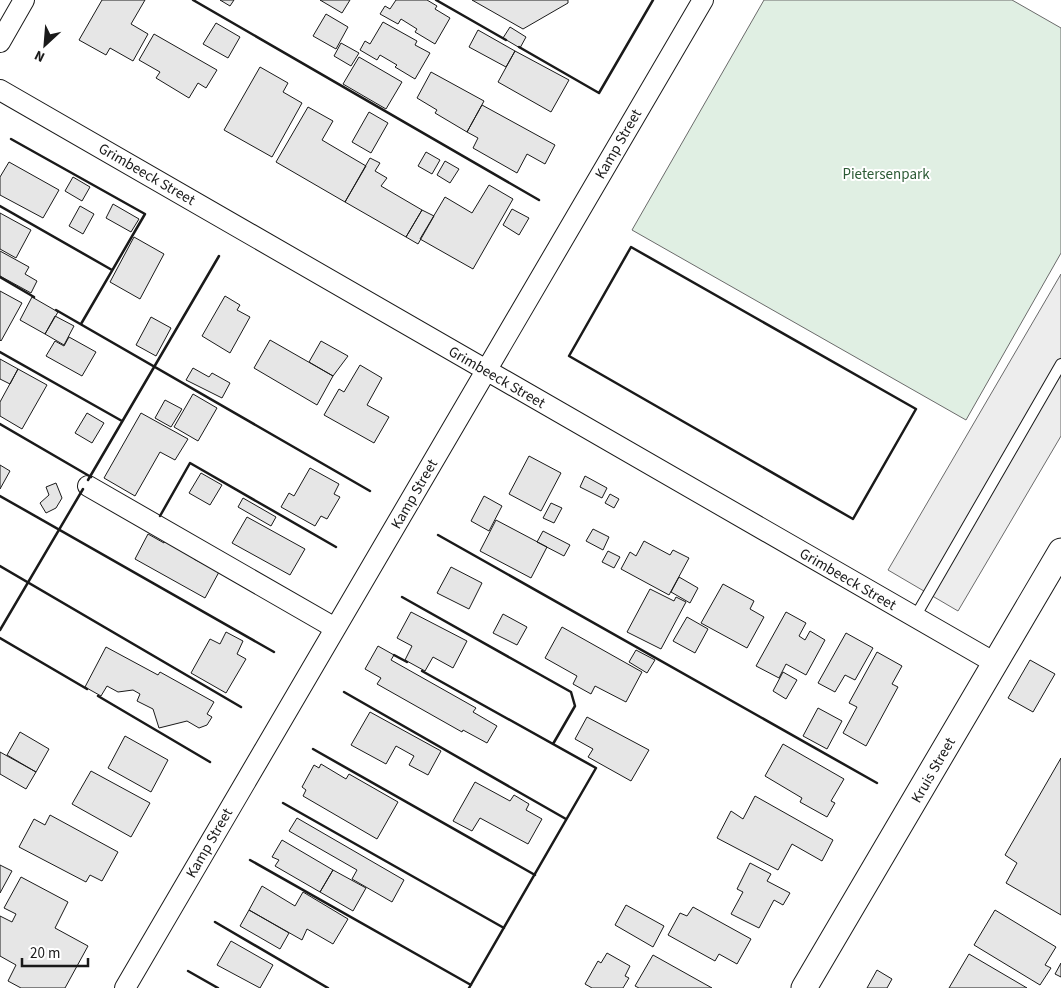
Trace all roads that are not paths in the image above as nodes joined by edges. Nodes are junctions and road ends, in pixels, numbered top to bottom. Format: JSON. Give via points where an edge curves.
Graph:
{"nodes":[{"id":1,"x":24,"y":0,"type":"edge"},
{"id":2,"x":703,"y":0,"type":"edge"},
{"id":3,"x":0,"y":42,"type":"edge"},
{"id":4,"x":0,"y":90,"type":"edge"},
{"id":5,"x":1061,"y":364,"type":"edge"},
{"id":6,"x":486,"y":371,"type":"junction"},
{"id":7,"x":88,"y":486,"type":"dead end"},
{"id":8,"x":1061,"y":551,"type":"edge"},
{"id":9,"x":915,"y":617,"type":"junction"},
{"id":10,"x":336,"y":628,"type":"junction"},
{"id":11,"x":995,"y":663,"type":"junction"},
{"id":12,"x":125,"y":988,"type":"edge"},
{"id":13,"x":804,"y":988,"type":"edge"}],
"edges":[{"from":1,"to":3,"type":"street"},
{"from":2,"to":6,"type":"street","name":"Kamp Street"},
{"from":4,"to":6,"type":"street","name":"Grimbeeck Street"},
{"from":5,"to":9,"type":"lane"},
{"from":6,"to":9,"type":"street","name":"Grimbeeck Street"},
{"from":6,"to":10,"type":"street","name":"Kamp Street"},
{"from":7,"to":10,"type":"street"},
{"from":8,"to":11,"type":"street","name":"Kruis Street"},
{"from":9,"to":11,"type":"street","name":"Grimbeeck Street"},
{"from":10,"to":12,"type":"street","name":"Kamp Street"},
{"from":11,"to":13,"type":"street","name":"Kruis Street"}]}
